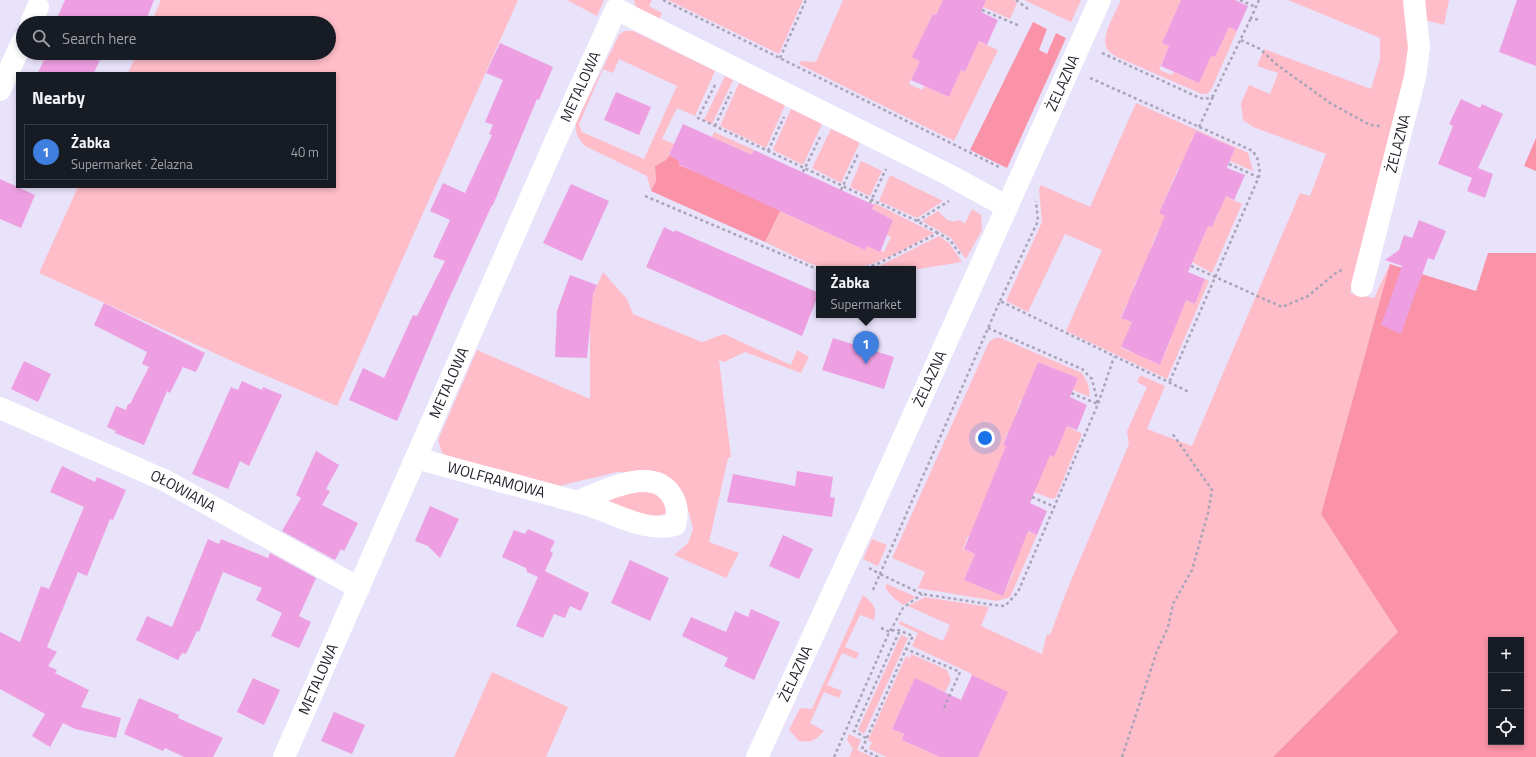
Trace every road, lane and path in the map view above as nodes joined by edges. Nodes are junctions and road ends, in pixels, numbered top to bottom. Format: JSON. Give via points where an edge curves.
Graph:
{"nodes":[{"id":1,"x":662,"y":0,"type":"edge"},
{"id":2,"x":806,"y":0,"type":"edge"},
{"id":3,"x":1016,"y":0,"type":"edge"},
{"id":4,"x":1100,"y":0,"type":"edge"},
{"id":5,"x":1240,"y":0,"type":"edge"},
{"id":6,"x":1259,"y":0,"type":"edge"},
{"id":7,"x":1414,"y":0,"type":"edge"},
{"id":8,"x":1256,"y":7,"type":"junction"},
{"id":9,"x":1028,"y":9,"type":"dead end"},
{"id":10,"x":982,"y":10,"type":"dead end"},
{"id":11,"x":1252,"y":18,"type":"junction"},
{"id":12,"x":1260,"y":20,"type":"dead end"},
{"id":13,"x":1020,"y":26,"type":"dead end"},
{"id":14,"x":1241,"y":40,"type":"junction"},
{"id":15,"x":1096,"y":50,"type":"dead end"},
{"id":16,"x":16,"y":55,"type":"edge"},
{"id":17,"x":780,"y":58,"type":"junction"},
{"id":18,"x":734,"y":67,"type":"junction"},
{"id":19,"x":1084,"y":75,"type":"dead end"},
{"id":20,"x":0,"y":90,"type":"edge"},
{"id":21,"x":1213,"y":96,"type":"junction"},
{"id":22,"x":793,"y":97,"type":"junction"},
{"id":23,"x":831,"y":116,"type":"junction"},
{"id":24,"x":715,"y":126,"type":"junction"},
{"id":25,"x":1199,"y":127,"type":"junction"},
{"id":26,"x":1403,"y":128,"type":"junction"},
{"id":27,"x":867,"y":134,"type":"junction"},
{"id":28,"x":895,"y":149,"type":"junction"},
{"id":29,"x":768,"y":151,"type":"junction"},
{"id":30,"x":1229,"y":164,"type":"dead end"},
{"id":31,"x":805,"y":168,"type":"junction"},
{"id":32,"x":1003,"y":169,"type":"dead end"},
{"id":33,"x":803,"y":172,"type":"dead end"},
{"id":34,"x":1258,"y":178,"type":"junction"},
{"id":35,"x":843,"y":186,"type":"junction"},
{"id":36,"x":970,"y":187,"type":"junction"},
{"id":37,"x":841,"y":190,"type":"dead end"},
{"id":38,"x":645,"y":196,"type":"dead end"},
{"id":39,"x":871,"y":200,"type":"junction"},
{"id":40,"x":870,"y":203,"type":"dead end"},
{"id":41,"x":1007,"y":207,"type":"junction"},
{"id":42,"x":918,"y":221,"type":"junction"},
{"id":43,"x":938,"y":233,"type":"junction"},
{"id":44,"x":961,"y":256,"type":"dead end"},
{"id":45,"x":870,"y":266,"type":"edge"},
{"id":46,"x":1191,"y":266,"type":"dead end"},
{"id":47,"x":816,"y":269,"type":"edge"},
{"id":48,"x":1214,"y":278,"type":"junction"},
{"id":49,"x":1364,"y":278,"type":"joint"},
{"id":50,"x":988,"y":328,"type":"junction"},
{"id":51,"x":1114,"y":357,"type":"junction"},
{"id":52,"x":1169,"y":383,"type":"junction"},
{"id":53,"x":1189,"y":392,"type":"dead end"},
{"id":54,"x":1071,"y":393,"type":"dead end"},
{"id":55,"x":1098,"y":404,"type":"junction"},
{"id":56,"x":0,"y":408,"type":"edge"},
{"id":57,"x":1172,"y":433,"type":"dead end"},
{"id":58,"x":416,"y":458,"type":"junction"},
{"id":59,"x":1032,"y":497,"type":"dead end"},
{"id":60,"x":577,"y":502,"type":"dead end"},
{"id":61,"x":1055,"y":506,"type":"junction"},
{"id":62,"x":849,"y":558,"type":"junction"},
{"id":63,"x":880,"y":574,"type":"junction"},
{"id":64,"x":359,"y":588,"type":"junction"},
{"id":65,"x":873,"y":590,"type":"dead end"},
{"id":66,"x":922,"y":594,"type":"junction"},
{"id":67,"x":881,"y":628,"type":"dead end"},
{"id":68,"x":900,"y":630,"type":"junction"},
{"id":69,"x":890,"y":632,"type":"junction"},
{"id":70,"x":906,"y":649,"type":"junction"},
{"id":71,"x":944,"y":708,"type":"dead end"},
{"id":72,"x":866,"y":738,"type":"junction"},
{"id":73,"x":284,"y":757,"type":"edge"},
{"id":74,"x":757,"y":757,"type":"edge"},
{"id":75,"x":834,"y":757,"type":"edge"},
{"id":76,"x":878,"y":757,"type":"edge"},
{"id":77,"x":1122,"y":757,"type":"edge"}],
"edges":[{"from":1,"to":17,"type":"path"},
{"from":2,"to":17,"type":"path"},
{"from":3,"to":9,"type":"path"},
{"from":4,"to":41,"type":"street","name":"ŻELAZNA"},
{"from":5,"to":8,"type":"path"},
{"from":6,"to":8,"type":"path"},
{"from":7,"to":26,"type":"street","name":"ŻELAZNA","via":[[1419,48]]},
{"from":8,"to":11,"type":"path"},
{"from":10,"to":13,"type":"path"},
{"from":11,"to":12,"type":"path"},
{"from":11,"to":14,"type":"path"},
{"from":14,"to":21,"type":"path"},
{"from":14,"to":26,"type":"path","via":[[1260,49],[1330,104],[1370,125]]},
{"from":15,"to":21,"type":"path","via":[[1200,98]]},
{"from":16,"to":20,"type":"street"},
{"from":17,"to":32,"type":"path"},
{"from":18,"to":22,"type":"street"},
{"from":18,"to":24,"type":"path"},
{"from":18,"to":24,"type":"path","via":[[698,118]]},
{"from":18,"to":58,"type":"street","name":"METALOWA","via":[[616,9]]},
{"from":19,"to":25,"type":"path"},
{"from":21,"to":25,"type":"path"},
{"from":22,"to":23,"type":"street"},
{"from":22,"to":29,"type":"path"},
{"from":23,"to":27,"type":"street"},
{"from":23,"to":31,"type":"path"},
{"from":24,"to":29,"type":"path"},
{"from":25,"to":34,"type":"path","via":[[1253,152],[1258,160]]},
{"from":26,"to":49,"type":"street","name":"ŻELAZNA"},
{"from":27,"to":28,"type":"street"},
{"from":27,"to":35,"type":"path"},
{"from":28,"to":36,"type":"street"},
{"from":28,"to":39,"type":"path"},
{"from":29,"to":31,"type":"path"},
{"from":30,"to":34,"type":"path"},
{"from":31,"to":33,"type":"path"},
{"from":31,"to":35,"type":"path"},
{"from":34,"to":48,"type":"path"},
{"from":35,"to":37,"type":"path"},
{"from":35,"to":39,"type":"path"},
{"from":36,"to":41,"type":"street"},
{"from":36,"to":42,"type":"path"},
{"from":38,"to":47,"type":"path"},
{"from":39,"to":40,"type":"path"},
{"from":39,"to":42,"type":"path"},
{"from":41,"to":62,"type":"street","name":"ŻELAZNA"},
{"from":42,"to":43,"type":"path"},
{"from":43,"to":44,"type":"path","via":[[950,240]]},
{"from":43,"to":45,"type":"path"},
{"from":46,"to":48,"type":"path"},
{"from":48,"to":49,"type":"path","via":[[1282,307],[1308,296],[1337,272],[1346,269]]},
{"from":48,"to":52,"type":"path"},
{"from":50,"to":51,"type":"path","via":[[1000,301]]},
{"from":50,"to":55,"type":"path","via":[[1082,369],[1092,379]]},
{"from":50,"to":63,"type":"path"},
{"from":51,"to":52,"type":"path"},
{"from":51,"to":55,"type":"path"},
{"from":52,"to":53,"type":"path"},
{"from":54,"to":55,"type":"path"},
{"from":55,"to":61,"type":"path"},
{"from":56,"to":64,"type":"street","name":"OŁOWIANA","via":[[166,481]]},
{"from":57,"to":77,"type":"path","via":[[1212,490],[1192,570],[1173,604],[1168,627],[1157,651]]},
{"from":58,"to":60,"type":"street","name":"WOLFRAMOWA"},
{"from":58,"to":64,"type":"street","name":"METALOWA"},
{"from":59,"to":61,"type":"path"},
{"from":61,"to":66,"type":"path","via":[[1018,592],[1005,606]]},
{"from":62,"to":63,"type":"path"},
{"from":62,"to":74,"type":"street","name":"ŻELAZNA"},
{"from":63,"to":65,"type":"path"},
{"from":63,"to":66,"type":"path"},
{"from":64,"to":73,"type":"street","name":"METALOWA"},
{"from":66,"to":69,"type":"path","via":[[903,608]]},
{"from":67,"to":69,"type":"path"},
{"from":68,"to":69,"type":"path"},
{"from":68,"to":70,"type":"path","via":[[913,636]]},
{"from":68,"to":72,"type":"path","via":[[854,731]]},
{"from":69,"to":75,"type":"path"},
{"from":70,"to":71,"type":"path","via":[[960,672]]},
{"from":70,"to":72,"type":"path"},
{"from":72,"to":76,"type":"path","via":[[862,749]]}]}
